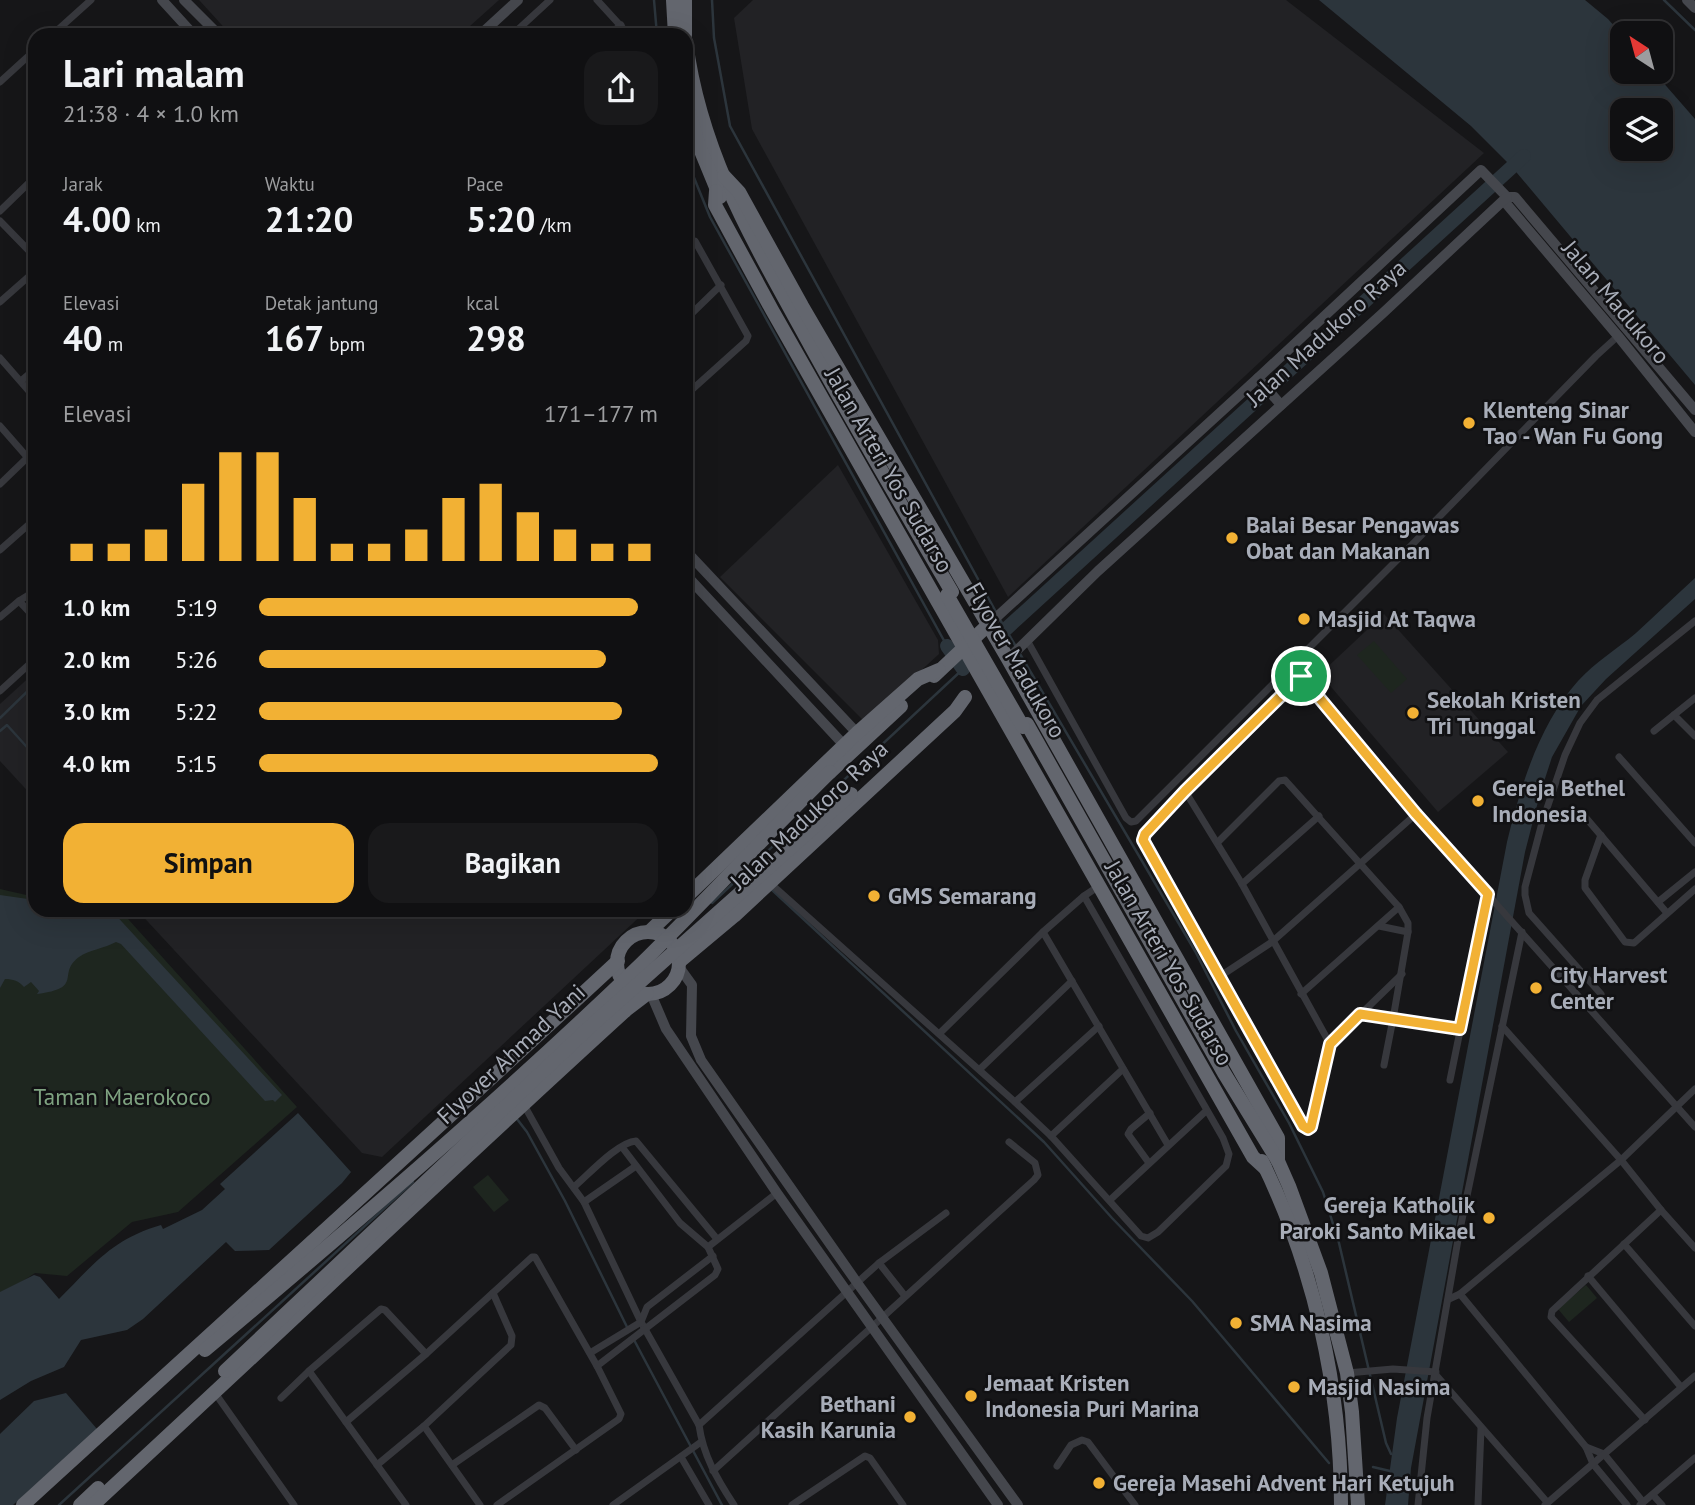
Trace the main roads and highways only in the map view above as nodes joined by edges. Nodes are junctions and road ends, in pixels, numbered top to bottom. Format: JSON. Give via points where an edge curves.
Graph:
{"nodes":[{"id":1,"x":673,"y":0,"type":"edge"},
{"id":2,"x":685,"y":0,"type":"edge"},
{"id":3,"x":675,"y":28,"type":"edge"},
{"id":4,"x":685,"y":28,"type":"edge"},
{"id":5,"x":693,"y":85,"type":"edge"},
{"id":6,"x":693,"y":126,"type":"edge"},
{"id":7,"x":724,"y":176,"type":"junction"},
{"id":8,"x":716,"y":191,"type":"junction"},
{"id":9,"x":949,"y":594,"type":"junction"},
{"id":10,"x":992,"y":621,"type":"junction"},
{"id":11,"x":964,"y":648,"type":"junction"},
{"id":12,"x":1012,"y":656,"type":"junction"},
{"id":13,"x":942,"y":668,"type":"junction"},
{"id":14,"x":983,"y":681,"type":"junction"},
{"id":15,"x":965,"y":696,"type":"junction"},
{"id":16,"x":830,"y":772,"type":"joint"},
{"id":17,"x":850,"y":794,"type":"joint"},
{"id":18,"x":693,"y":890,"type":"edge"},
{"id":19,"x":693,"y":913,"type":"edge"},
{"id":20,"x":665,"y":917,"type":"edge"},
{"id":21,"x":688,"y":917,"type":"edge"},
{"id":22,"x":649,"y":932,"type":"junction"},
{"id":23,"x":618,"y":961,"type":"junction"},
{"id":24,"x":679,"y":961,"type":"junction"},
{"id":25,"x":644,"y":993,"type":"junction"},
{"id":26,"x":503,"y":1078,"type":"junction"},
{"id":27,"x":521,"y":1104,"type":"junction"},
{"id":28,"x":1272,"y":1165,"type":"junction"},
{"id":29,"x":385,"y":1184,"type":"junction"},
{"id":30,"x":407,"y":1207,"type":"junction"},
{"id":31,"x":23,"y":1505,"type":"edge"},
{"id":32,"x":35,"y":1505,"type":"edge"},
{"id":33,"x":80,"y":1505,"type":"edge"},
{"id":34,"x":93,"y":1505,"type":"edge"},
{"id":35,"x":1341,"y":1505,"type":"edge"},
{"id":36,"x":1358,"y":1505,"type":"edge"}],
"edges":[{"from":1,"to":3,"type":"highway"},
{"from":2,"to":4,"type":"highway"},
{"from":5,"to":7,"type":"highway"},
{"from":6,"to":8,"type":"highway"},
{"from":7,"to":9,"type":"highway","name":"Flyover Madukoro","via":[[741,219]]},
{"from":7,"to":10,"type":"highway","via":[[739,192],[802,306]]},
{"from":8,"to":9,"type":"highway","name":"Flyover Madukoro"},
{"from":8,"to":11,"type":"highway","name":"Jalan Arteri Yos Sudarso","via":[[715,205]]},
{"from":9,"to":28,"type":"highway","name":"Flyover Madukoro","bridge":true},
{"from":10,"to":11,"type":"highway","name":"Jalan Madukoro Raya"},
{"from":10,"to":12,"type":"highway"},
{"from":11,"to":13,"type":"highway","name":"Jalan Madukoro Raya"},
{"from":11,"to":14,"type":"highway","name":"Jalan Arteri Yos Sudarso"},
{"from":12,"to":14,"type":"highway","name":"Jalan Madukoro Raya"},
{"from":12,"to":28,"type":"highway","via":[[1278,1138]]},
{"from":13,"to":16,"type":"highway","name":"Jalan Madukoro Raya"},
{"from":13,"to":18,"type":"highway","name":"Jalan Madukoro Raya","via":[[918,679],[857,733]]},
{"from":14,"to":15,"type":"highway","name":"Jalan Madukoro Raya"},
{"from":14,"to":28,"type":"highway","name":"Jalan Arteri Yos Sudarso","via":[[1253,1157]]},
{"from":15,"to":17,"type":"highway","name":"Jalan Madukoro Raya"},
{"from":15,"to":24,"type":"highway","name":"Jalan Madukoro Raya","via":[[955,711]]},
{"from":16,"to":19,"type":"highway","name":"Flyover Ahmad Yani","bridge":true},
{"from":17,"to":33,"type":"highway","name":"Flyover Ahmad Yani","bridge":true,"via":[[593,1024]]},
{"from":20,"to":22,"type":"highway"},
{"from":21,"to":32,"type":"highway","name":"Flyover Ahmad Yani","bridge":true,"via":[[393,1192],[205,1350]]},
{"from":22,"to":23,"type":"highway","via":[[629,939]]},
{"from":22,"to":24,"type":"highway","bridge":true,"via":[[667,938]]},
{"from":23,"to":25,"type":"highway","bridge":true,"via":[[621,977]]},
{"from":23,"to":26,"type":"highway"},
{"from":24,"to":25,"type":"highway","via":[[670,985]]},
{"from":25,"to":27,"type":"highway"},
{"from":26,"to":27,"type":"highway","bridge":true},
{"from":26,"to":29,"type":"highway"},
{"from":27,"to":30,"type":"highway"},
{"from":28,"to":35,"type":"highway","via":[[1327,1357]]},
{"from":28,"to":36,"type":"highway","via":[[1321,1273],[1352,1372]]},
{"from":29,"to":30,"type":"highway","bridge":true},
{"from":29,"to":31,"type":"highway","via":[[280,1270]]},
{"from":30,"to":34,"type":"highway"}]}
